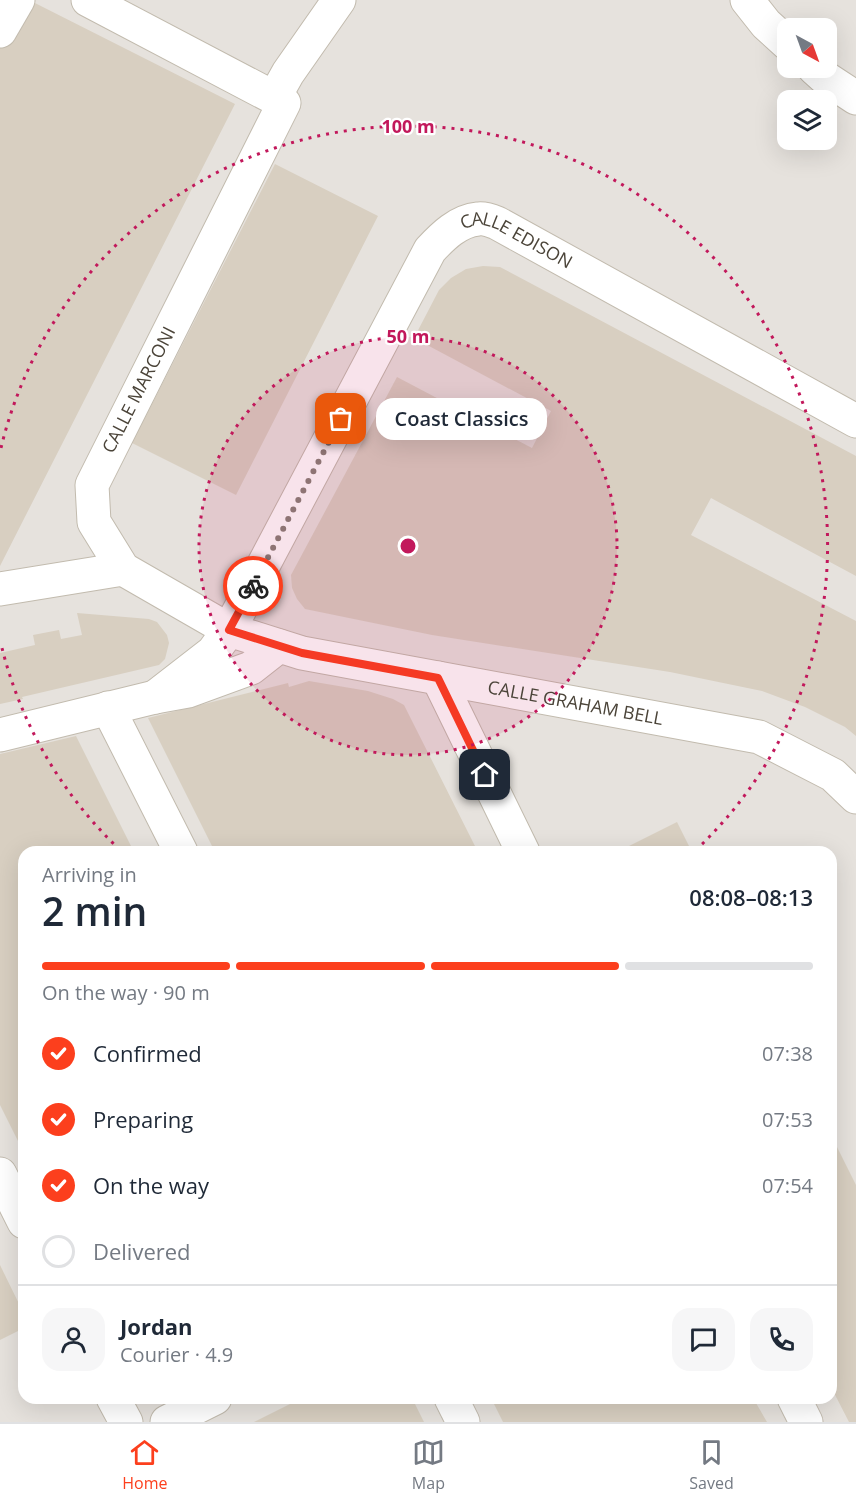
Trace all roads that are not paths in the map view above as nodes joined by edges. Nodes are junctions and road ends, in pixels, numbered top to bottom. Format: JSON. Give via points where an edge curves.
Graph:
{"nodes":[{"id":1,"x":18,"y":0,"type":"edge"},
{"id":2,"x":88,"y":0,"type":"edge"},
{"id":3,"x":339,"y":0,"type":"edge"},
{"id":4,"x":747,"y":0,"type":"edge"},
{"id":5,"x":0,"y":31,"type":"edge"},
{"id":6,"x":777,"y":34,"type":"edge"},
{"id":7,"x":826,"y":78,"type":"edge"},
{"id":8,"x":856,"y":98,"type":"edge"},
{"id":9,"x":279,"y":100,"type":"junction"},
{"id":10,"x":856,"y":421,"type":"edge"},
{"id":11,"x":123,"y":568,"type":"junction"},
{"id":12,"x":0,"y":589,"type":"edge"},
{"id":13,"x":229,"y":630,"type":"junction"},
{"id":14,"x":279,"y":646,"type":"junction"},
{"id":15,"x":438,"y":678,"type":"junction"},
{"id":16,"x":155,"y":697,"type":"junction"},
{"id":17,"x":108,"y":708,"type":"junction"},
{"id":18,"x":0,"y":735,"type":"edge"},
{"id":19,"x":856,"y":797,"type":"edge"},
{"id":20,"x":178,"y":846,"type":"edge"},
{"id":21,"x":520,"y":846,"type":"edge"},
{"id":22,"x":0,"y":1174,"type":"edge"},
{"id":23,"x":18,"y":1210,"type":"edge"},
{"id":24,"x":116,"y":1404,"type":"edge"},
{"id":25,"x":202,"y":1404,"type":"edge"},
{"id":26,"x":454,"y":1404,"type":"edge"},
{"id":27,"x":797,"y":1404,"type":"edge"},
{"id":28,"x":126,"y":1422,"type":"edge"},
{"id":29,"x":167,"y":1422,"type":"edge"},
{"id":30,"x":464,"y":1422,"type":"edge"},
{"id":31,"x":806,"y":1422,"type":"edge"}],
"edges":[{"from":1,"to":5,"type":"street"},
{"from":2,"to":9,"type":"street"},
{"from":3,"to":9,"type":"street","name":"CALLE MARCONI","via":[[288,73]]},
{"from":4,"to":6,"type":"street"},
{"from":7,"to":8,"type":"street"},
{"from":9,"to":11,"type":"street","name":"CALLE MARCONI","via":[[92,484],[94,522]]},
{"from":10,"to":13,"type":"street","name":"CALLE EDISON","via":[[497,222],[479,218],[461,224],[430,250]]},
{"from":11,"to":12,"type":"street"},
{"from":11,"to":13,"type":"street","name":"CALLE MARCONI"},
{"from":13,"to":14,"type":"street","name":"CALLE GRAHAM BELL"},
{"from":13,"to":16,"type":"street","via":[[213,652]]},
{"from":14,"to":15,"type":"street","name":"CALLE GRAHAM BELL"},
{"from":14,"to":16,"type":"street","via":[[251,668],[188,691]]},
{"from":15,"to":19,"type":"street","name":"CALLE GRAHAM BELL","via":[[759,737],[833,775]]},
{"from":15,"to":21,"type":"street"},
{"from":16,"to":17,"type":"street"},
{"from":17,"to":18,"type":"street"},
{"from":17,"to":20,"type":"street"},
{"from":22,"to":23,"type":"street"},
{"from":24,"to":28,"type":"street"},
{"from":25,"to":29,"type":"street"},
{"from":26,"to":30,"type":"street"},
{"from":27,"to":31,"type":"street"}]}
